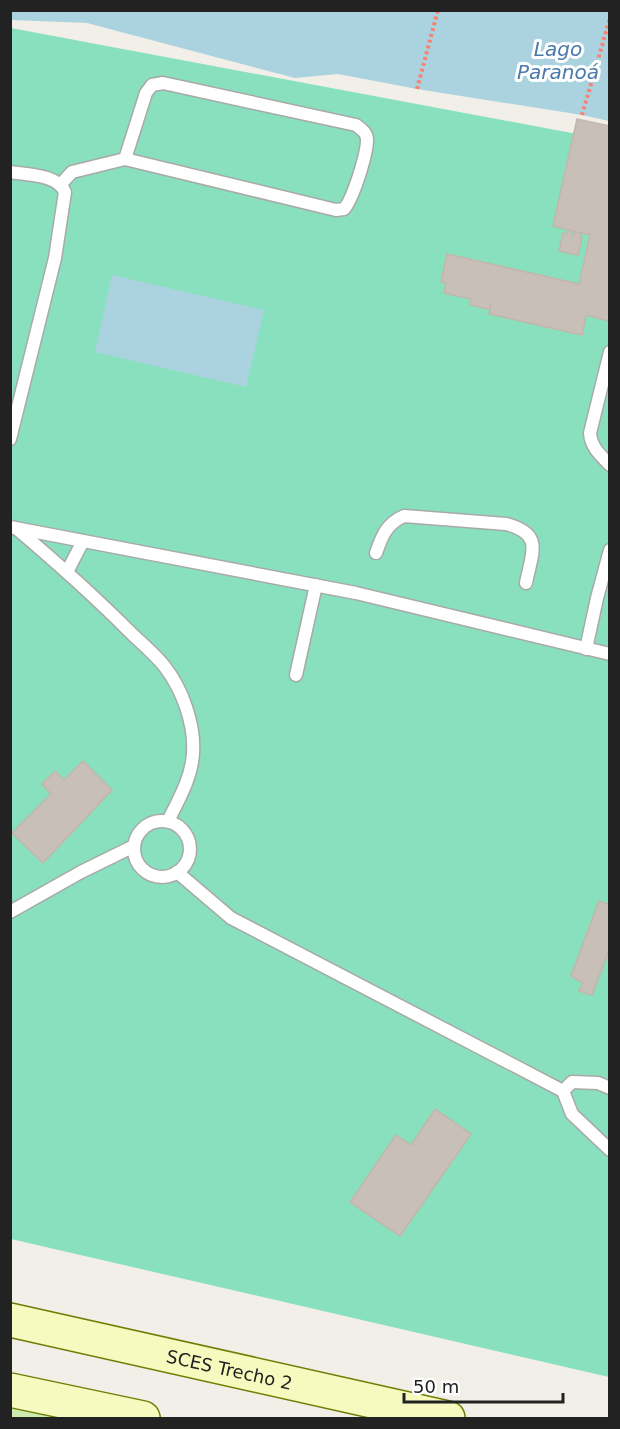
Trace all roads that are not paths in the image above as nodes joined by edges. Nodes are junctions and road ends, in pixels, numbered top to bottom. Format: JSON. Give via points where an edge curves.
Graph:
{"nodes":[{"id":1,"x":125,"y":159,"type":"junction"},
{"id":2,"x":10,"y":172,"type":"edge"},
{"id":3,"x":62,"y":184,"type":"junction"},
{"id":4,"x":609,"y":352,"type":"edge"},
{"id":5,"x":10,"y":439,"type":"edge"},
{"id":6,"x":609,"y":465,"type":"edge"},
{"id":7,"x":13,"y":528,"type":"edge"},
{"id":8,"x":83,"y":541,"type":"junction"},
{"id":9,"x":609,"y":550,"type":"edge"},
{"id":10,"x":376,"y":553,"type":"dead end"},
{"id":11,"x":67,"y":572,"type":"junction"},
{"id":12,"x":526,"y":583,"type":"dead end"},
{"id":13,"x":316,"y":585,"type":"junction"},
{"id":14,"x":586,"y":649,"type":"junction"},
{"id":15,"x":609,"y":654,"type":"edge"},
{"id":16,"x":296,"y":675,"type":"dead end"},
{"id":17,"x":168,"y":821,"type":"junction"},
{"id":18,"x":134,"y":846,"type":"junction"},
{"id":19,"x":177,"y":872,"type":"junction"},
{"id":20,"x":10,"y":912,"type":"edge"},
{"id":21,"x":609,"y":1088,"type":"edge"},
{"id":22,"x":563,"y":1091,"type":"junction"},
{"id":23,"x":609,"y":1150,"type":"edge"},
{"id":24,"x":10,"y":1320,"type":"edge"},
{"id":25,"x":10,"y":1389,"type":"edge"},
{"id":26,"x":379,"y":1411,"type":"edge"},
{"id":27,"x":143,"y":1419,"type":"edge"},
{"id":28,"x":448,"y":1419,"type":"edge"}],
"edges":[{"from":1,"to":1,"type":"lane","via":[[336,210],[349,204],[367,139],[356,125],[163,83],[152,85],[146,93]]},
{"from":1,"to":3,"type":"lane","via":[[72,172]]},
{"from":2,"to":3,"type":"lane"},
{"from":3,"to":5,"type":"lane","via":[[55,258]]},
{"from":4,"to":6,"type":"lane","via":[[590,432],[596,450]]},
{"from":7,"to":8,"type":"lane"},
{"from":7,"to":11,"type":"lane"},
{"from":8,"to":11,"type":"lane"},
{"from":8,"to":13,"type":"lane"},
{"from":9,"to":14,"type":"lane"},
{"from":10,"to":12,"type":"lane","via":[[383,532],[404,516],[506,524],[521,528],[533,544]]},
{"from":11,"to":17,"type":"lane","via":[[164,666],[181,693],[193,752]]},
{"from":13,"to":14,"type":"lane"},
{"from":13,"to":16,"type":"lane"},
{"from":14,"to":15,"type":"lane"},
{"from":17,"to":18,"type":"lane","via":[[145,826]]},
{"from":17,"to":19,"type":"lane","via":[[180,827],[190,850],[186,863]]},
{"from":18,"to":19,"type":"lane","via":[[142,869],[153,875]]},
{"from":18,"to":20,"type":"lane"},
{"from":19,"to":22,"type":"lane","via":[[231,918]]},
{"from":21,"to":22,"type":"lane","via":[[598,1083],[572,1082]]},
{"from":22,"to":23,"type":"lane","via":[[572,1114]]},
{"from":24,"to":26,"type":"main road","name":"SCES Trecho 2"},
{"from":25,"to":27,"type":"main road"},
{"from":26,"to":28,"type":"main road","name":"SCES Trecho 2"}]}
